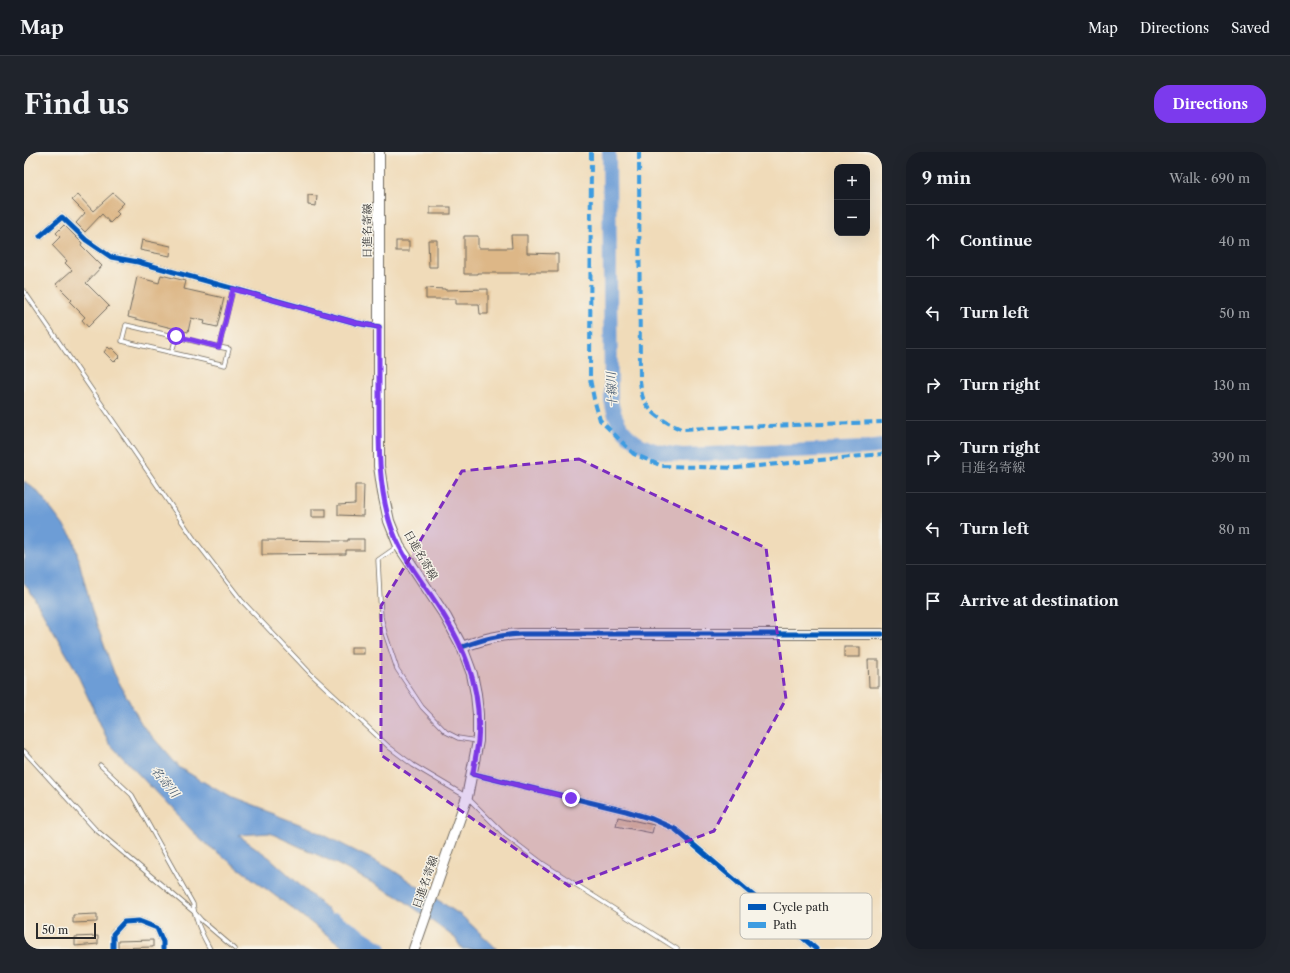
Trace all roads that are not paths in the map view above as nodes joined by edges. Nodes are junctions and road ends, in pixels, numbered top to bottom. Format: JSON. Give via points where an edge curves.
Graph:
{"nodes":[{"id":1,"x":378,"y":152,"type":"edge"},
{"id":2,"x":40,"y":236,"type":"dead end"},
{"id":3,"x":233,"y":289,"type":"junction"},
{"id":4,"x":24,"y":291,"type":"edge"},
{"id":5,"x":379,"y":327,"type":"junction"},
{"id":6,"x":176,"y":336,"type":"junction"},
{"id":7,"x":219,"y":347,"type":"junction"},
{"id":8,"x":172,"y":352,"type":"junction"},
{"id":9,"x":399,"y":546,"type":"junction"},
{"id":10,"x":882,"y":634,"type":"edge"},
{"id":11,"x":462,"y":647,"type":"junction"},
{"id":12,"x":478,"y":741,"type":"junction"},
{"id":13,"x":24,"y":751,"type":"edge"},
{"id":14,"x":100,"y":765,"type":"dead end"},
{"id":15,"x":473,"y":774,"type":"junction"},
{"id":16,"x":467,"y":797,"type":"junction"},
{"id":17,"x":750,"y":893,"type":"edge"},
{"id":18,"x":194,"y":912,"type":"junction"},
{"id":19,"x":804,"y":939,"type":"edge"},
{"id":20,"x":113,"y":949,"type":"edge"},
{"id":21,"x":163,"y":949,"type":"edge"},
{"id":22,"x":210,"y":949,"type":"edge"},
{"id":23,"x":235,"y":949,"type":"edge"},
{"id":24,"x":414,"y":949,"type":"edge"},
{"id":25,"x":677,"y":949,"type":"edge"},
{"id":26,"x":816,"y":949,"type":"edge"}],
"edges":[{"from":1,"to":5,"type":"main road","name":"日進名寄線"},
{"from":2,"to":3,"type":"street","via":[[62,217],[86,240],[111,257],[138,262]]},
{"from":3,"to":5,"type":"street"},
{"from":3,"to":7,"type":"lane"},
{"from":4,"to":16,"type":"lane","via":[[194,539],[242,601],[311,674],[389,747],[413,765]]},
{"from":5,"to":9,"type":"main road","name":"日進名寄線","via":[[379,466],[389,521]]},
{"from":6,"to":7,"type":"lane"},
{"from":6,"to":8,"type":"lane"},
{"from":6,"to":8,"type":"lane","via":[[126,325],[122,340]]},
{"from":7,"to":8,"type":"lane","via":[[229,349],[225,365]]},
{"from":9,"to":11,"type":"main road","name":"日進名寄線","via":[[446,617]]},
{"from":9,"to":12,"type":"lane","via":[[378,560],[381,617],[397,669],[422,707],[446,732],[458,738]]},
{"from":10,"to":11,"type":"main road","via":[[501,635]]},
{"from":11,"to":12,"type":"main road","name":"日進名寄線","via":[[476,694]]},
{"from":12,"to":15,"type":"main road","name":"日進名寄線"},
{"from":13,"to":18,"type":"lane","via":[[95,829]]},
{"from":14,"to":18,"type":"lane","via":[[132,795],[193,904]]},
{"from":15,"to":16,"type":"main road","name":"日進名寄線"},
{"from":15,"to":17,"type":"street","via":[[652,819],[675,829]]},
{"from":16,"to":24,"type":"main road","name":"日進名寄線"},
{"from":16,"to":25,"type":"lane","via":[[505,835],[542,863]]},
{"from":18,"to":22,"type":"lane","via":[[201,934]]},
{"from":18,"to":23,"type":"lane"},
{"from":19,"to":26,"type":"street"},
{"from":20,"to":21,"type":"street","via":[[113,934],[120,926],[124,922],[139,921],[157,928]]}]}
